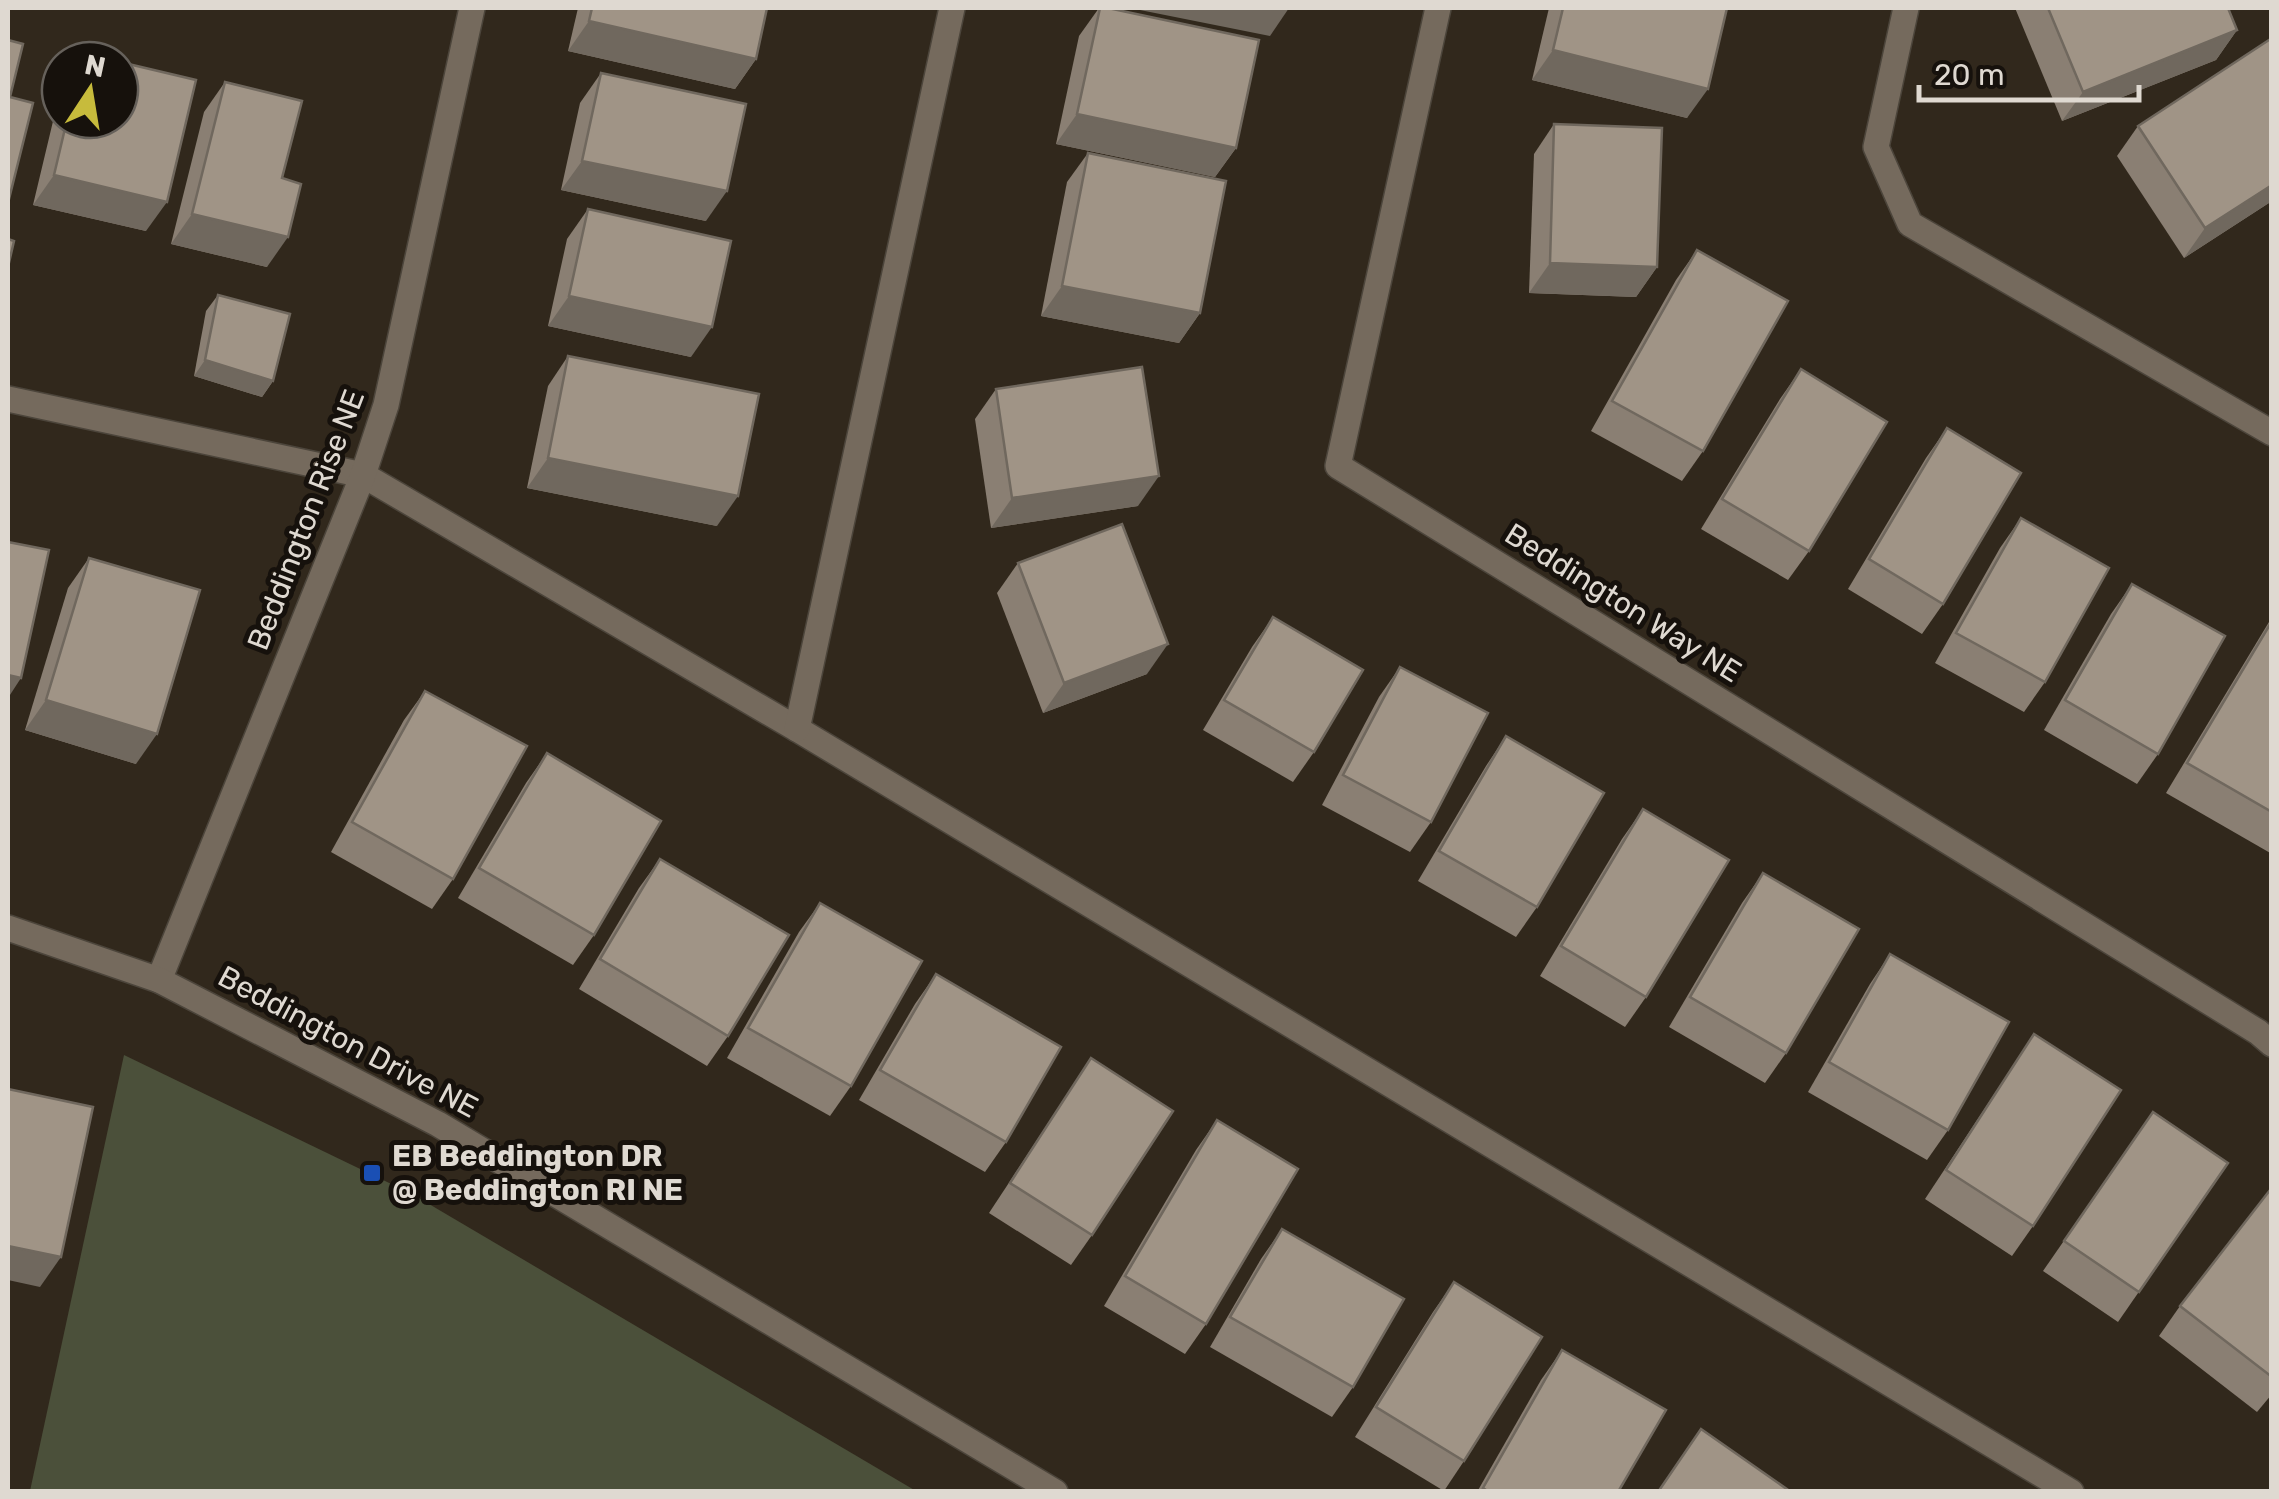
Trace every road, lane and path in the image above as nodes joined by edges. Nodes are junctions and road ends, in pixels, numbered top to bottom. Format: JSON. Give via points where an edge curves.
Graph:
{"nodes":[{"id":1,"x":472,"y":8,"type":"edge"},
{"id":2,"x":952,"y":8,"type":"edge"},
{"id":3,"x":1438,"y":8,"type":"edge"},
{"id":4,"x":1906,"y":8,"type":"edge"},
{"id":5,"x":8,"y":399,"type":"edge"},
{"id":6,"x":2272,"y":434,"type":"edge"},
{"id":7,"x":363,"y":474,"type":"junction"},
{"id":8,"x":797,"y":729,"type":"junction"},
{"id":9,"x":8,"y":928,"type":"edge"},
{"id":10,"x":159,"y":980,"type":"junction"},
{"id":11,"x":2272,"y":1044,"type":"edge"},
{"id":12,"x":1054,"y":1492,"type":"edge"},
{"id":13,"x":2071,"y":1492,"type":"edge"}],
"edges":[{"from":1,"to":7,"type":"street","name":"Beddington Rise NE","via":[[386,406]]},
{"from":2,"to":8,"type":"street"},
{"from":3,"to":11,"type":"street","name":"Beddington Way NE","via":[[1338,466]]},
{"from":4,"to":6,"type":"street","via":[[1876,147],[1910,224]]},
{"from":5,"to":7,"type":"street"},
{"from":7,"to":8,"type":"street"},
{"from":7,"to":10,"type":"street","name":"Beddington Rise NE"},
{"from":8,"to":13,"type":"street"},
{"from":9,"to":10,"type":"street","name":"Beddington Drive NE"},
{"from":10,"to":12,"type":"street","name":"Beddington Drive NE","via":[[438,1124]]}]}
